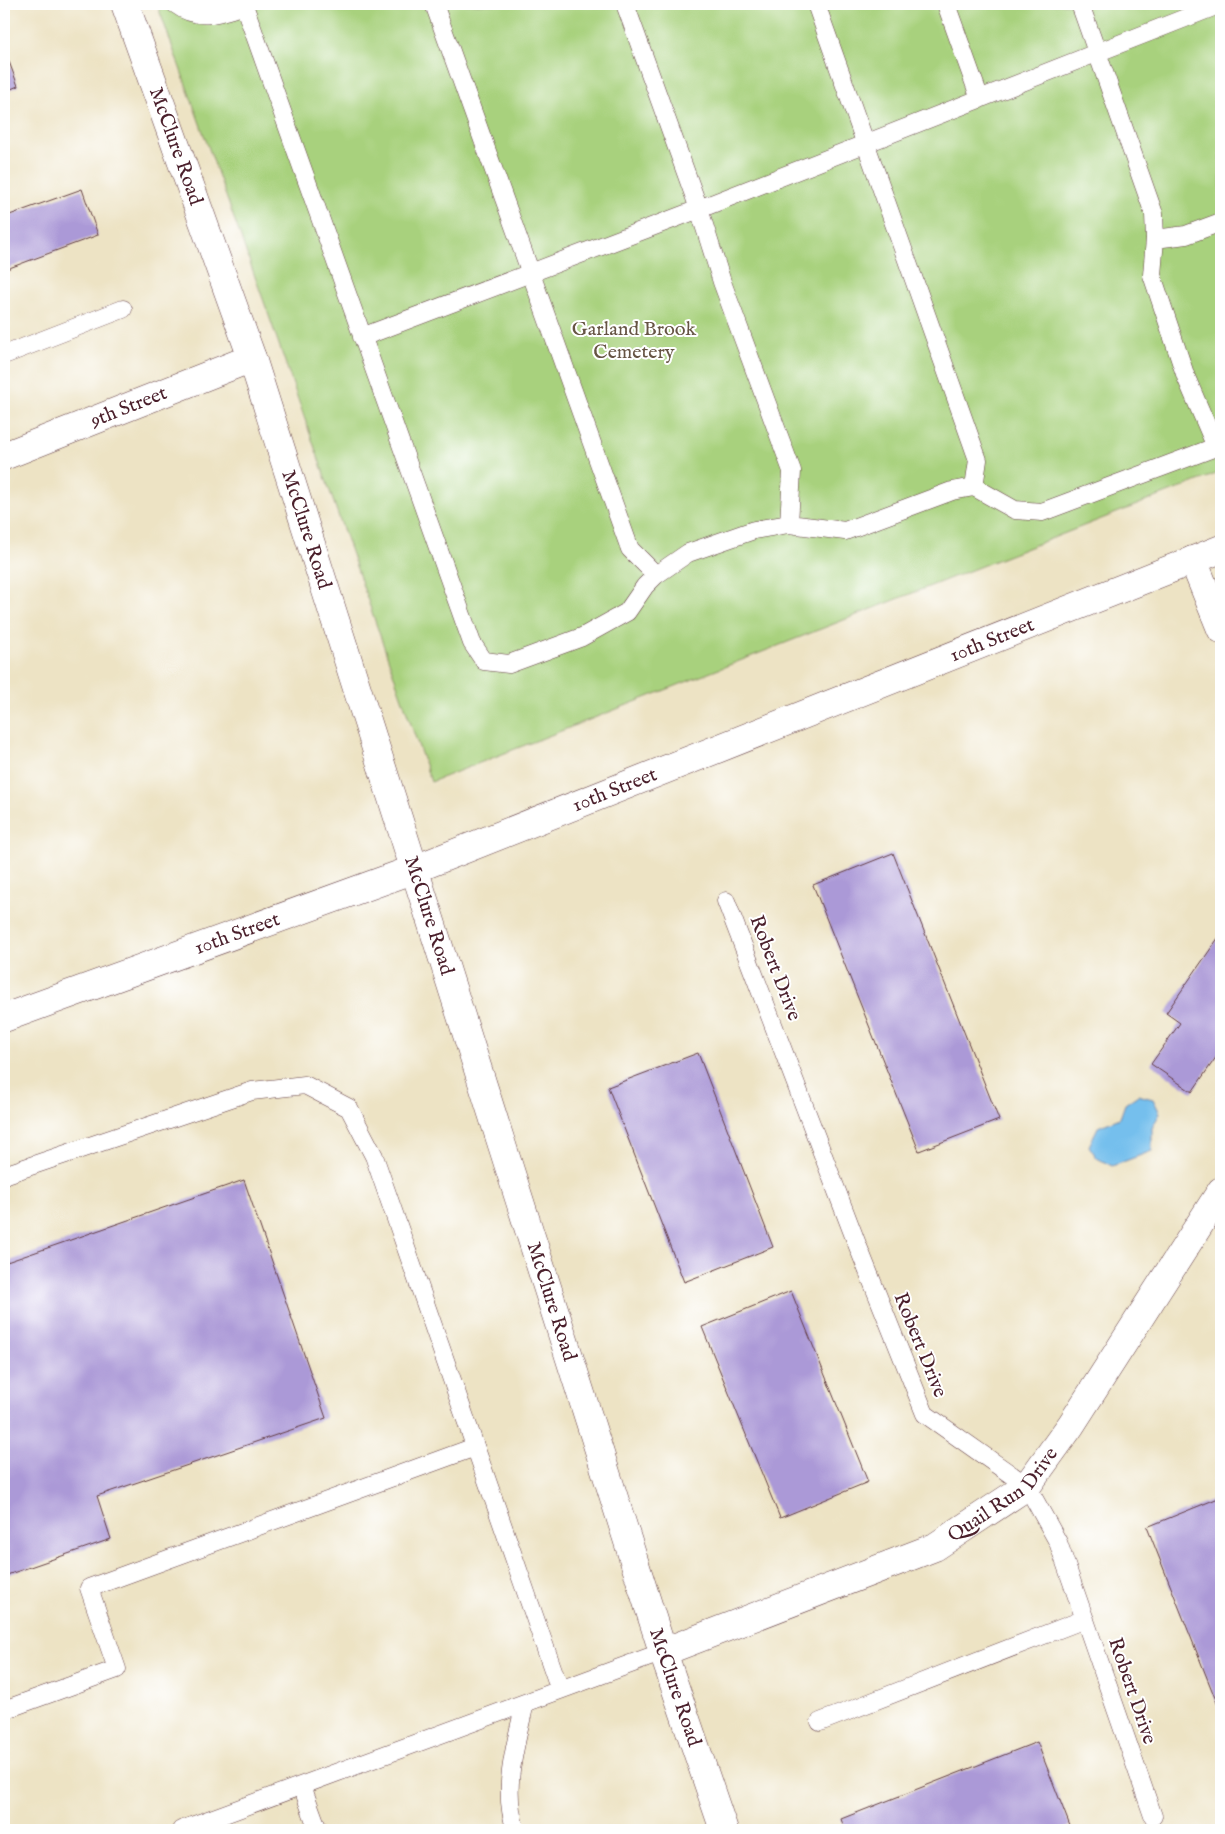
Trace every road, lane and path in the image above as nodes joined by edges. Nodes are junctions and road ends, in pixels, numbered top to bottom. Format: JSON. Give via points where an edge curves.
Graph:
{"nodes":[{"id":1,"x":125,"y":4,"type":"edge"},
{"id":2,"x":175,"y":4,"type":"edge"},
{"id":3,"x":245,"y":4,"type":"edge"},
{"id":4,"x":434,"y":4,"type":"edge"},
{"id":5,"x":625,"y":4,"type":"edge"},
{"id":6,"x":816,"y":4,"type":"edge"},
{"id":7,"x":946,"y":4,"type":"edge"},
{"id":8,"x":1080,"y":4,"type":"edge"},
{"id":9,"x":1221,"y":4,"type":"edge"},
{"id":10,"x":1181,"y":12,"type":"edge"},
{"id":11,"x":1098,"y":53,"type":"junction"},
{"id":12,"x":980,"y":99,"type":"junction"},
{"id":13,"x":866,"y":143,"type":"junction"},
{"id":14,"x":699,"y":209,"type":"junction"},
{"id":15,"x":1221,"y":222,"type":"edge"},
{"id":16,"x":1155,"y":239,"type":"junction"},
{"id":17,"x":530,"y":274,"type":"junction"},
{"id":18,"x":122,"y":309,"type":"dead end"},
{"id":19,"x":362,"y":338,"type":"junction"},
{"id":20,"x":4,"y":356,"type":"edge"},
{"id":21,"x":252,"y":358,"type":"junction"},
{"id":22,"x":1218,"y":446,"type":"edge"},
{"id":23,"x":4,"y":456,"type":"edge"},
{"id":24,"x":974,"y":487,"type":"junction"},
{"id":25,"x":789,"y":524,"type":"junction"},
{"id":26,"x":1221,"y":549,"type":"edge"},
{"id":27,"x":1193,"y":560,"type":"junction"},
{"id":28,"x":656,"y":575,"type":"junction"},
{"id":29,"x":1221,"y":629,"type":"edge"},
{"id":30,"x":416,"y":869,"type":"junction"},
{"id":31,"x":726,"y":901,"type":"dead end"},
{"id":32,"x":4,"y":1018,"type":"edge"},
{"id":33,"x":4,"y":1175,"type":"edge"},
{"id":34,"x":1221,"y":1191,"type":"edge"},
{"id":35,"x":475,"y":1446,"type":"junction"},
{"id":36,"x":1027,"y":1486,"type":"junction"},
{"id":37,"x":1085,"y":1619,"type":"junction"},
{"id":38,"x":662,"y":1652,"type":"junction"},
{"id":39,"x":560,"y":1690,"type":"junction"},
{"id":40,"x":525,"y":1703,"type":"junction"},
{"id":41,"x":4,"y":1710,"type":"edge"},
{"id":42,"x":820,"y":1722,"type":"dead end"},
{"id":43,"x":302,"y":1786,"type":"junction"},
{"id":44,"x":1153,"y":1816,"type":"dead end"},
{"id":45,"x":181,"y":1830,"type":"edge"},
{"id":46,"x":318,"y":1830,"type":"edge"},
{"id":47,"x":516,"y":1830,"type":"edge"},
{"id":48,"x":724,"y":1830,"type":"edge"}],
"edges":[{"from":1,"to":21,"type":"street","name":"McClure Road"},
{"from":2,"to":3,"type":"lane","via":[[206,16]]},
{"from":3,"to":19,"type":"lane"},
{"from":4,"to":17,"type":"lane"},
{"from":5,"to":14,"type":"lane"},
{"from":6,"to":13,"type":"lane"},
{"from":7,"to":12,"type":"lane"},
{"from":8,"to":11,"type":"lane"},
{"from":9,"to":10,"type":"lane"},
{"from":10,"to":11,"type":"lane"},
{"from":11,"to":12,"type":"lane"},
{"from":11,"to":16,"type":"lane","via":[[1154,214]]},
{"from":12,"to":13,"type":"lane"},
{"from":13,"to":14,"type":"lane"},
{"from":13,"to":24,"type":"lane","via":[[978,460]]},
{"from":14,"to":17,"type":"lane"},
{"from":14,"to":25,"type":"lane","via":[[722,282],[792,471]]},
{"from":15,"to":16,"type":"lane","via":[[1186,235]]},
{"from":16,"to":22,"type":"lane","via":[[1152,274],[1186,377]]},
{"from":17,"to":19,"type":"lane"},
{"from":17,"to":28,"type":"lane","via":[[630,549]]},
{"from":18,"to":20,"type":"lane"},
{"from":19,"to":28,"type":"lane","via":[[472,643],[484,661],[509,664],[582,637],[626,612]]},
{"from":21,"to":23,"type":"street","name":"9th Street"},
{"from":21,"to":30,"type":"street","name":"McClure Road"},
{"from":22,"to":24,"type":"lane","via":[[1042,512],[1015,510]]},
{"from":24,"to":25,"type":"lane","via":[[952,491],[845,531]]},
{"from":25,"to":28,"type":"lane","via":[[754,530],[688,554]]},
{"from":26,"to":27,"type":"street","name":"10th Street"},
{"from":27,"to":29,"type":"street"},
{"from":27,"to":30,"type":"street","name":"10th Street"},
{"from":30,"to":32,"type":"street","name":"10th Street"},
{"from":30,"to":38,"type":"street","name":"McClure Road"},
{"from":31,"to":36,"type":"lane","name":"Robert Drive","via":[[925,1414]]},
{"from":33,"to":35,"type":"lane","via":[[252,1090],[305,1085],[349,1108],[374,1156]]},
{"from":34,"to":36,"type":"street","name":"Quail Run Drive","via":[[1071,1425]]},
{"from":35,"to":39,"type":"lane"},
{"from":35,"to":41,"type":"lane","via":[[89,1588],[117,1669]]},
{"from":36,"to":37,"type":"lane","name":"Robert Drive","via":[[1058,1542]]},
{"from":36,"to":38,"type":"street","name":"Quail Run Drive","via":[[935,1547]]},
{"from":37,"to":42,"type":"lane"},
{"from":37,"to":44,"type":"lane","name":"Robert Drive"},
{"from":38,"to":39,"type":"lane"},
{"from":38,"to":48,"type":"street","name":"McClure Road"},
{"from":39,"to":40,"type":"lane"},
{"from":40,"to":43,"type":"lane"},
{"from":40,"to":47,"type":"lane","via":[[510,1776],[512,1820]]},
{"from":43,"to":45,"type":"lane"},
{"from":43,"to":46,"type":"lane"}]}
